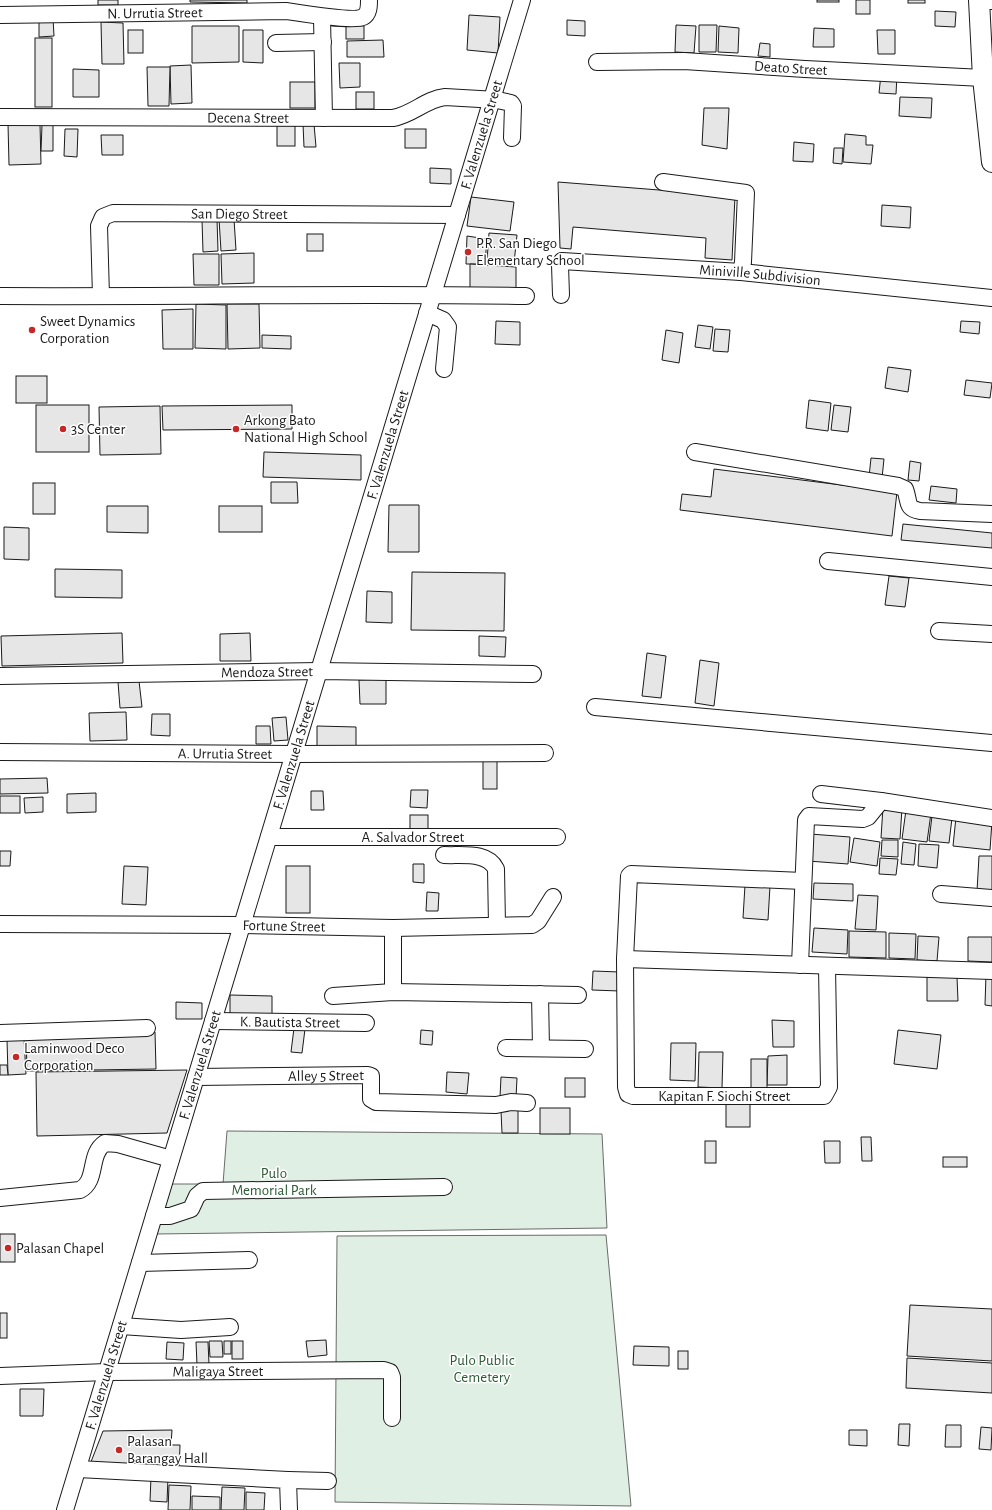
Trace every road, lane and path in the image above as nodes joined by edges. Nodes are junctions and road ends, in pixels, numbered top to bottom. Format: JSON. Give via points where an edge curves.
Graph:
{"nodes":[{"id":1,"x":369,"y":0,"type":"edge"},
{"id":2,"x":522,"y":0,"type":"edge"},
{"id":3,"x":983,"y":1,"type":"edge"},
{"id":4,"x":286,"y":6,"type":"edge"},
{"id":5,"x":0,"y":15,"type":"edge"},
{"id":6,"x":322,"y":17,"type":"junction"},
{"id":7,"x":322,"y":42,"type":"junction"},
{"id":8,"x":987,"y":42,"type":"edge"},
{"id":9,"x":276,"y":43,"type":"dead end"},
{"id":10,"x":597,"y":62,"type":"dead end"},
{"id":11,"x":984,"y":78,"type":"junction"},
{"id":12,"x":492,"y":100,"type":"junction"},
{"id":13,"x":0,"y":116,"type":"edge"},
{"id":14,"x":324,"y":118,"type":"junction"},
{"id":15,"x":512,"y":138,"type":"dead end"},
{"id":16,"x":992,"y":160,"type":"edge"},
{"id":17,"x":663,"y":182,"type":"dead end"},
{"id":18,"x":457,"y":215,"type":"junction"},
{"id":19,"x":741,"y":272,"type":"junction"},
{"id":20,"x":433,"y":295,"type":"junction"},
{"id":21,"x":561,"y":295,"type":"dead end"},
{"id":22,"x":0,"y":296,"type":"edge"},
{"id":23,"x":101,"y":296,"type":"junction"},
{"id":24,"x":526,"y":296,"type":"dead end"},
{"id":25,"x":992,"y":298,"type":"edge"},
{"id":26,"x":427,"y":313,"type":"junction"},
{"id":27,"x":444,"y":369,"type":"dead end"},
{"id":28,"x":695,"y":452,"type":"dead end"},
{"id":29,"x":992,"y":514,"type":"edge"},
{"id":30,"x":828,"y":561,"type":"dead end"},
{"id":31,"x":992,"y":577,"type":"edge"},
{"id":32,"x":939,"y":631,"type":"dead end"},
{"id":33,"x":992,"y":634,"type":"edge"},
{"id":34,"x":319,"y":671,"type":"junction"},
{"id":35,"x":533,"y":674,"type":"dead end"},
{"id":36,"x":0,"y":676,"type":"edge"},
{"id":37,"x":595,"y":707,"type":"dead end"},
{"id":38,"x":992,"y":743,"type":"edge"},
{"id":39,"x":0,"y":752,"type":"edge"},
{"id":40,"x":545,"y":753,"type":"dead end"},
{"id":41,"x":294,"y":754,"type":"junction"},
{"id":42,"x":821,"y":794,"type":"dead end"},
{"id":43,"x":881,"y":801,"type":"junction"},
{"id":44,"x":992,"y":818,"type":"edge"},
{"id":45,"x":269,"y":837,"type":"junction"},
{"id":46,"x":557,"y":837,"type":"dead end"},
{"id":47,"x":444,"y":855,"type":"dead end"},
{"id":48,"x":803,"y":881,"type":"junction"},
{"id":49,"x":941,"y":894,"type":"dead end"},
{"id":50,"x":553,"y":897,"type":"dead end"},
{"id":51,"x":992,"y":898,"type":"edge"},
{"id":52,"x":0,"y":924,"type":"edge"},
{"id":53,"x":242,"y":924,"type":"junction"},
{"id":54,"x":497,"y":926,"type":"junction"},
{"id":55,"x":393,"y":928,"type":"junction"},
{"id":56,"x":625,"y":959,"type":"junction"},
{"id":57,"x":800,"y":965,"type":"junction"},
{"id":58,"x":827,"y":966,"type":"junction"},
{"id":59,"x":992,"y":971,"type":"edge"},
{"id":60,"x":393,"y":992,"type":"junction"},
{"id":61,"x":540,"y":994,"type":"junction"},
{"id":62,"x":578,"y":994,"type":"dead end"},
{"id":63,"x":333,"y":996,"type":"dead end"},
{"id":64,"x":213,"y":1021,"type":"junction"},
{"id":65,"x":366,"y":1023,"type":"dead end"},
{"id":66,"x":147,"y":1028,"type":"dead end"},
{"id":67,"x":0,"y":1033,"type":"edge"},
{"id":68,"x":506,"y":1048,"type":"dead end"},
{"id":69,"x":541,"y":1048,"type":"junction"},
{"id":70,"x":585,"y":1049,"type":"dead end"},
{"id":71,"x":196,"y":1077,"type":"junction"},
{"id":72,"x":527,"y":1104,"type":"dead end"},
{"id":73,"x":171,"y":1159,"type":"junction"},
{"id":74,"x":444,"y":1187,"type":"dead end"},
{"id":75,"x":0,"y":1198,"type":"edge"},
{"id":76,"x":156,"y":1211,"type":"junction"},
{"id":77,"x":249,"y":1260,"type":"dead end"},
{"id":78,"x":140,"y":1263,"type":"junction"},
{"id":79,"x":121,"y":1326,"type":"junction"},
{"id":80,"x":230,"y":1327,"type":"dead end"},
{"id":81,"x":107,"y":1372,"type":"junction"},
{"id":82,"x":0,"y":1376,"type":"edge"},
{"id":83,"x":392,"y":1418,"type":"dead end"},
{"id":84,"x":78,"y":1469,"type":"junction"},
{"id":85,"x":288,"y":1480,"type":"junction"},
{"id":86,"x":328,"y":1481,"type":"dead end"},
{"id":87,"x":65,"y":1510,"type":"edge"},
{"id":88,"x":289,"y":1510,"type":"edge"}],
"edges":[{"from":1,"to":6,"type":"street","name":"N. Urrutia Street","via":[[368,11],[363,17]]},
{"from":2,"to":12,"type":"street","name":"F. Valenzuela Street"},
{"from":3,"to":8,"type":"main road"},
{"from":4,"to":5,"type":"street","name":"N. Urrutia Street"},
{"from":4,"to":6,"type":"street","name":"N. Urrutia Street"},
{"from":6,"to":7,"type":"street"},
{"from":7,"to":9,"type":"street"},
{"from":7,"to":14,"type":"street"},
{"from":8,"to":11,"type":"main road"},
{"from":10,"to":11,"type":"street","name":"Deato Street","via":[[684,61]]},
{"from":11,"to":16,"type":"main road"},
{"from":12,"to":14,"type":"street","name":"Decena Street","via":[[438,98],[400,117]]},
{"from":12,"to":15,"type":"street","name":"Decena Street","via":[[510,102],[513,106]]},
{"from":12,"to":18,"type":"street","name":"F. Valenzuela Street"},
{"from":13,"to":14,"type":"street","name":"Decena Street"},
{"from":17,"to":19,"type":"street","via":[[746,193]]},
{"from":18,"to":20,"type":"street","name":"F. Valenzuela Street"},
{"from":18,"to":23,"type":"street","name":"San Diego Street","via":[[112,213],[103,217],[99,226]]},
{"from":19,"to":21,"type":"street","name":"Miniville Subdivision","via":[[562,261]]},
{"from":19,"to":25,"type":"street","name":"Miniville Subdivision"},
{"from":20,"to":23,"type":"street"},
{"from":20,"to":24,"type":"street"},
{"from":20,"to":26,"type":"street","name":"F. Valenzuela Street"},
{"from":22,"to":23,"type":"street"},
{"from":26,"to":27,"type":"street","via":[[443,320],[448,327]]},
{"from":26,"to":34,"type":"street","name":"F. Valenzuela Street"},
{"from":28,"to":29,"type":"street","via":[[898,486],[905,489],[908,506],[912,510]]},
{"from":30,"to":31,"type":"street"},
{"from":32,"to":33,"type":"street"},
{"from":34,"to":35,"type":"street","name":"Mendoza Street"},
{"from":34,"to":36,"type":"street","name":"Mendoza Street"},
{"from":34,"to":41,"type":"street","name":"F. Valenzuela Street"},
{"from":37,"to":38,"type":"street"},
{"from":39,"to":41,"type":"street","name":"A. Urrutia Street"},
{"from":40,"to":41,"type":"street","name":"A. Urrutia Street"},
{"from":41,"to":45,"type":"street","name":"F. Valenzuela Street"},
{"from":42,"to":43,"type":"street"},
{"from":43,"to":44,"type":"street"},
{"from":43,"to":48,"type":"street","via":[[864,819],[809,816],[807,818]]},
{"from":45,"to":46,"type":"street","name":"A. Salvador Street"},
{"from":45,"to":53,"type":"street","name":"F. Valenzuela Street"},
{"from":47,"to":54,"type":"street","via":[[479,856],[494,864]]},
{"from":48,"to":56,"type":"street","name":"Kapitan F. Siochi Street","via":[[631,874],[628,879]]},
{"from":48,"to":57,"type":"street"},
{"from":49,"to":51,"type":"street"},
{"from":50,"to":54,"type":"street","name":"Fortune Street","via":[[532,925]]},
{"from":52,"to":53,"type":"street","name":"Fortune Street"},
{"from":53,"to":55,"type":"street","name":"Fortune Street"},
{"from":53,"to":64,"type":"street","name":"F. Valenzuela Street"},
{"from":54,"to":55,"type":"street","name":"Fortune Street"},
{"from":55,"to":60,"type":"street"},
{"from":56,"to":57,"type":"street"},
{"from":56,"to":58,"type":"street","name":"Kapitan F. Siochi Street","via":[[626,1088],[632,1096],[824,1096],[829,1087]]},
{"from":57,"to":58,"type":"street"},
{"from":58,"to":59,"type":"street"},
{"from":60,"to":61,"type":"street"},
{"from":60,"to":63,"type":"street"},
{"from":61,"to":62,"type":"street"},
{"from":61,"to":69,"type":"street"},
{"from":64,"to":65,"type":"street","name":"K. Bautista Street"},
{"from":64,"to":71,"type":"street","name":"F. Valenzuela Street"},
{"from":66,"to":67,"type":"street"},
{"from":68,"to":69,"type":"street"},
{"from":69,"to":70,"type":"street"},
{"from":71,"to":72,"type":"street","name":"Alley 5 Street","via":[[368,1075],[371,1076],[371,1099],[376,1102]]},
{"from":71,"to":73,"type":"street","name":"F. Valenzuela Street"},
{"from":73,"to":75,"type":"street","via":[[118,1144],[105,1143],[97,1151],[85,1188]]},
{"from":73,"to":76,"type":"street","name":"F. Valenzuela Street"},
{"from":74,"to":76,"type":"street","via":[[203,1191],[197,1196],[191,1209],[170,1216]]},
{"from":76,"to":78,"type":"street","name":"F. Valenzuela Street"},
{"from":77,"to":78,"type":"street"},
{"from":78,"to":79,"type":"street","name":"F. Valenzuela Street"},
{"from":79,"to":80,"type":"street","via":[[181,1330]]},
{"from":79,"to":81,"type":"street","name":"F. Valenzuela Street"},
{"from":81,"to":82,"type":"street","name":"Maligaya Street"},
{"from":81,"to":83,"type":"street","name":"Maligaya Street","via":[[384,1370],[390,1372],[392,1377]]},
{"from":81,"to":84,"type":"street","name":"F. Valenzuela Street"},
{"from":84,"to":85,"type":"street"},
{"from":84,"to":87,"type":"street","name":"F. Valenzuela Street"},
{"from":85,"to":86,"type":"street"},
{"from":85,"to":88,"type":"street"}]}
